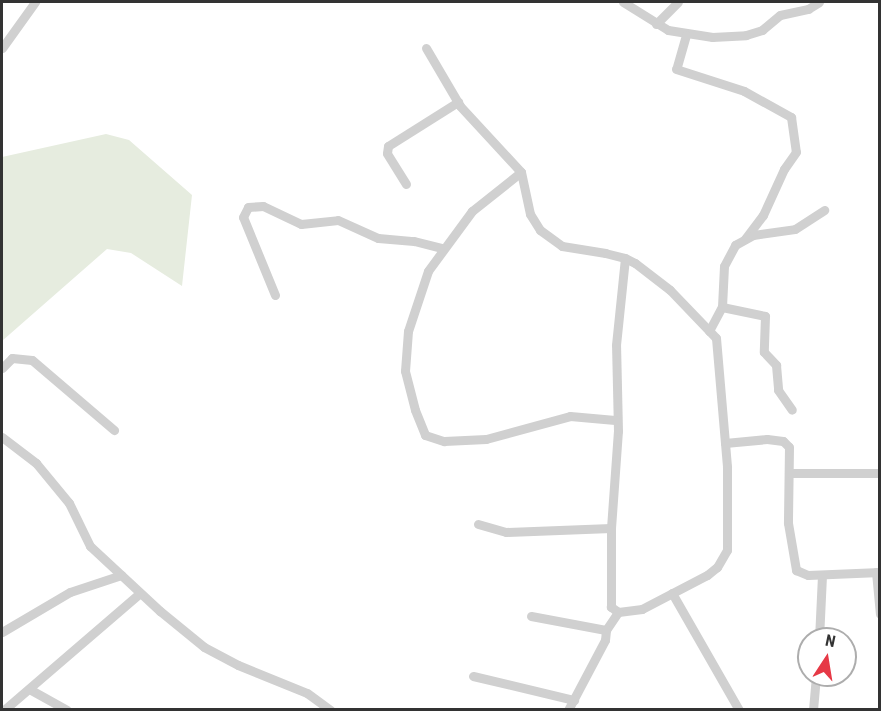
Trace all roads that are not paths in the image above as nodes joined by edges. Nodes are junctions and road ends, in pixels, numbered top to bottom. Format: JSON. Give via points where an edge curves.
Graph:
{"nodes":[{"id":1,"x":34,"y":2,"type":"edge"},
{"id":2,"x":623,"y":2,"type":"edge"},
{"id":3,"x":678,"y":2,"type":"edge"},
{"id":4,"x":819,"y":2,"type":"edge"},
{"id":5,"x":656,"y":24,"type":"junction"},
{"id":6,"x":686,"y":35,"type":"junction"},
{"id":7,"x":2,"y":48,"type":"edge"},
{"id":8,"x":426,"y":48,"type":"dead end"},
{"id":9,"x":458,"y":102,"type":"junction"},
{"id":10,"x":521,"y":172,"type":"junction"},
{"id":11,"x":406,"y":184,"type":"dead end"},
{"id":12,"x":824,"y":210,"type":"dead end"},
{"id":13,"x":745,"y":239,"type":"junction"},
{"id":14,"x":442,"y":248,"type":"junction"},
{"id":15,"x":625,"y":258,"type":"junction"},
{"id":16,"x":275,"y":295,"type":"dead end"},
{"id":17,"x":722,"y":307,"type":"junction"},
{"id":18,"x":709,"y":331,"type":"junction"},
{"id":19,"x":2,"y":368,"type":"edge"},
{"id":20,"x":792,"y":410,"type":"dead end"},
{"id":21,"x":615,"y":420,"type":"junction"},
{"id":22,"x":114,"y":430,"type":"dead end"},
{"id":23,"x":2,"y":437,"type":"edge"},
{"id":24,"x":725,"y":443,"type":"junction"},
{"id":25,"x":789,"y":473,"type":"junction"},
{"id":26,"x":879,"y":473,"type":"edge"},
{"id":27,"x":478,"y":524,"type":"dead end"},
{"id":28,"x":611,"y":528,"type":"junction"},
{"id":29,"x":878,"y":572,"type":"edge"},
{"id":30,"x":121,"y":575,"type":"junction"},
{"id":31,"x":822,"y":575,"type":"junction"},
{"id":32,"x":140,"y":593,"type":"junction"},
{"id":33,"x":672,"y":594,"type":"junction"},
{"id":34,"x":618,"y":612,"type":"junction"},
{"id":35,"x":879,"y":614,"type":"edge"},
{"id":36,"x":531,"y":616,"type":"dead end"},
{"id":37,"x":820,"y":627,"type":"edge"},
{"id":38,"x":606,"y":630,"type":"junction"},
{"id":39,"x":2,"y":632,"type":"edge"},
{"id":40,"x":473,"y":676,"type":"dead end"},
{"id":41,"x":815,"y":687,"type":"edge"},
{"id":42,"x":31,"y":690,"type":"junction"},
{"id":43,"x":574,"y":700,"type":"junction"},
{"id":44,"x":4,"y":710,"type":"edge"},
{"id":45,"x":67,"y":710,"type":"edge"},
{"id":46,"x":330,"y":710,"type":"edge"},
{"id":47,"x":568,"y":710,"type":"edge"},
{"id":48,"x":739,"y":710,"type":"edge"},
{"id":49,"x":813,"y":710,"type":"edge"}],
"edges":[{"from":1,"to":7,"type":"street"},
{"from":2,"to":5,"type":"street"},
{"from":3,"to":5,"type":"street"},
{"from":4,"to":6,"type":"street","via":[[808,9],[780,15],[762,30],[746,36]]},
{"from":5,"to":6,"type":"street"},
{"from":6,"to":13,"type":"street","via":[[676,69],[738,89],[791,117],[796,152],[763,215]]},
{"from":8,"to":9,"type":"street"},
{"from":9,"to":10,"type":"street","via":[[476,127]]},
{"from":9,"to":11,"type":"street","via":[[388,146],[387,153]]},
{"from":10,"to":14,"type":"street","via":[[479,205]]},
{"from":10,"to":15,"type":"street","via":[[530,214],[540,230],[562,246]]},
{"from":12,"to":13,"type":"street","via":[[795,229]]},
{"from":13,"to":17,"type":"street","via":[[735,245],[726,260]]},
{"from":14,"to":16,"type":"street","via":[[414,240],[378,238],[338,220],[302,224],[263,206],[248,207],[243,217]]},
{"from":14,"to":21,"type":"street","via":[[421,290],[407,341],[405,370],[425,435],[444,441],[486,439],[570,416]]},
{"from":15,"to":18,"type":"street","via":[[670,290]]},
{"from":15,"to":21,"type":"street","via":[[617,325]]},
{"from":17,"to":18,"type":"street"},
{"from":17,"to":20,"type":"street","via":[[765,316],[764,352],[776,365],[778,390]]},
{"from":18,"to":24,"type":"street","via":[[716,338]]},
{"from":19,"to":22,"type":"street","via":[[12,358],[32,360]]},
{"from":21,"to":28,"type":"street","via":[[618,430]]},
{"from":23,"to":30,"type":"street","via":[[36,463],[62,493],[90,546]]},
{"from":24,"to":25,"type":"street","via":[[783,441],[789,447]]},
{"from":24,"to":33,"type":"street","via":[[727,550],[717,567]]},
{"from":25,"to":26,"type":"street"},
{"from":25,"to":31,"type":"street","via":[[793,566],[808,575]]},
{"from":27,"to":28,"type":"street","via":[[506,532]]},
{"from":28,"to":34,"type":"street","via":[[611,607]]},
{"from":29,"to":31,"type":"street"},
{"from":29,"to":35,"type":"street"},
{"from":30,"to":32,"type":"street"},
{"from":30,"to":39,"type":"street","via":[[70,592]]},
{"from":31,"to":37,"type":"street"},
{"from":32,"to":42,"type":"street"},
{"from":32,"to":46,"type":"street","via":[[204,647],[307,693]]},
{"from":33,"to":34,"type":"street","via":[[642,609]]},
{"from":33,"to":48,"type":"street"},
{"from":34,"to":38,"type":"street"},
{"from":36,"to":38,"type":"street"},
{"from":38,"to":43,"type":"street"},
{"from":40,"to":43,"type":"street"},
{"from":41,"to":49,"type":"street"},
{"from":42,"to":44,"type":"street"},
{"from":42,"to":45,"type":"street"},
{"from":43,"to":47,"type":"street"}]}
